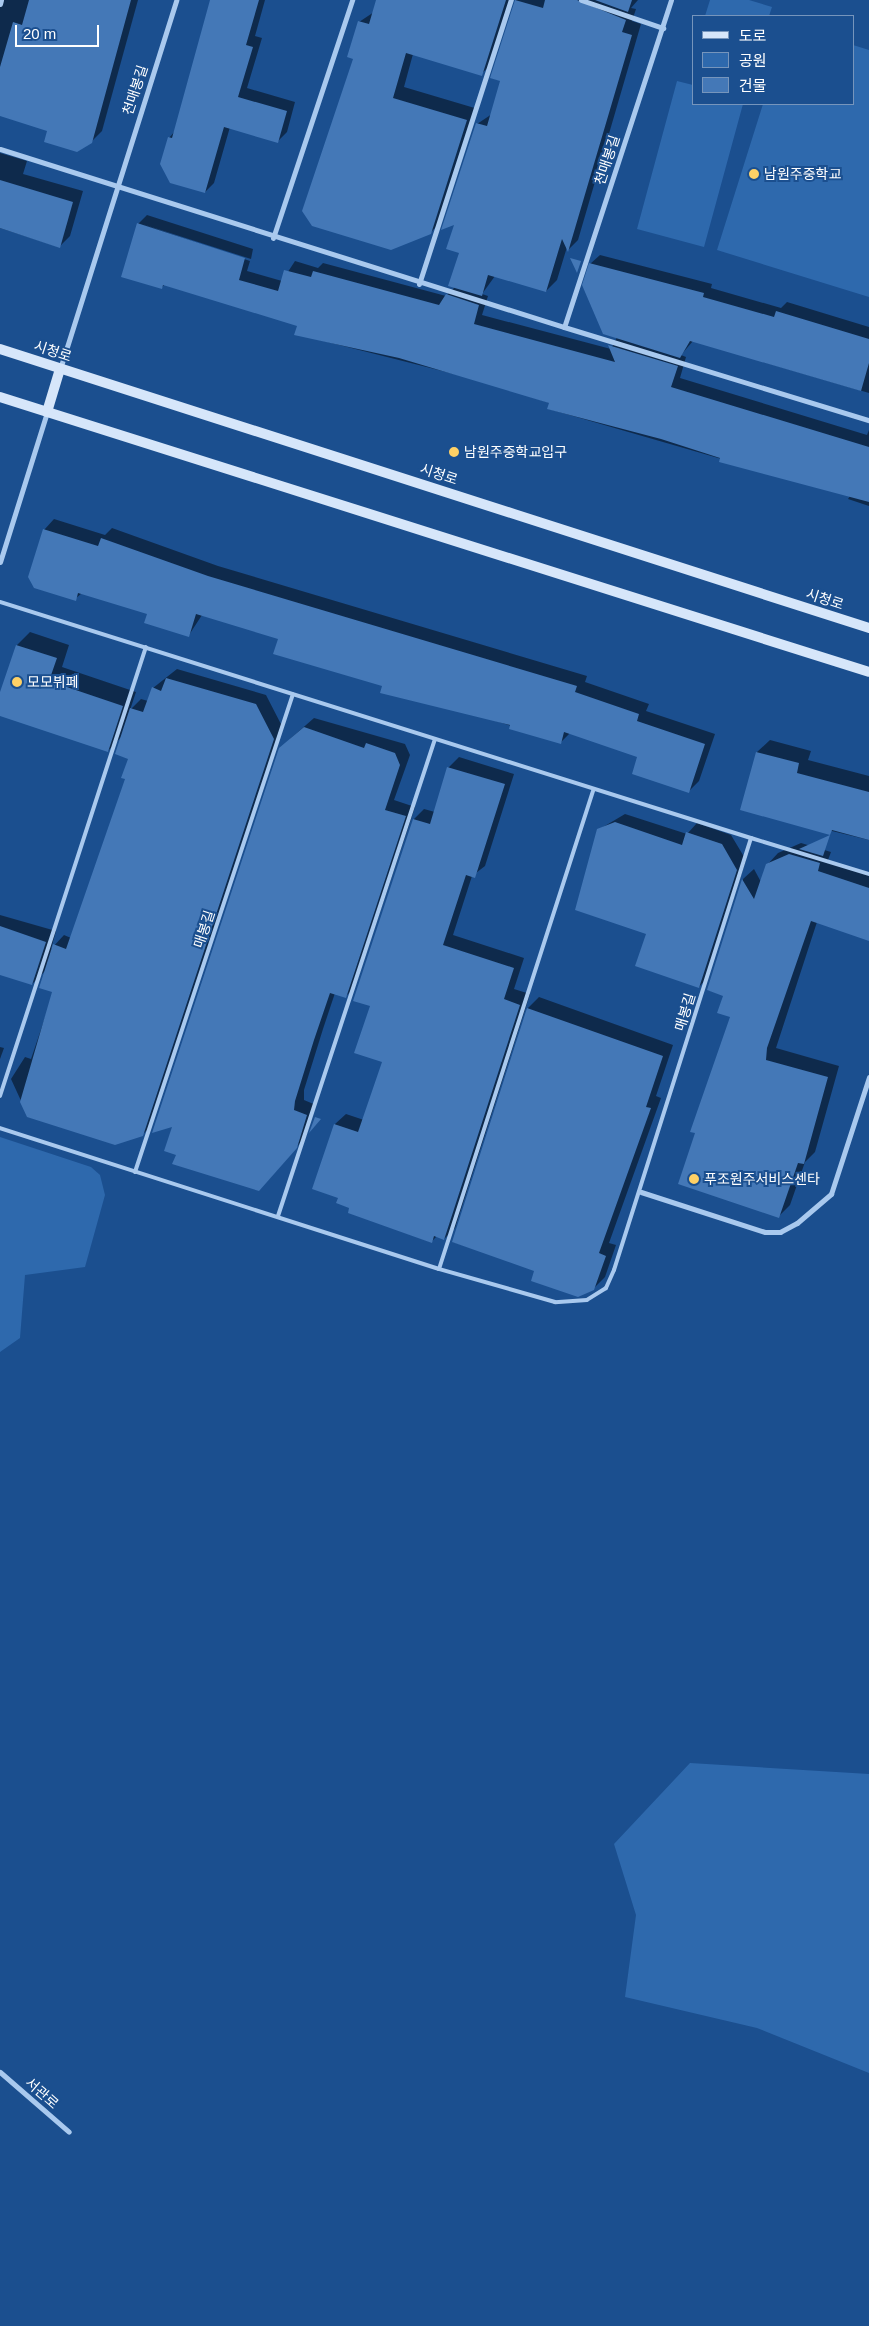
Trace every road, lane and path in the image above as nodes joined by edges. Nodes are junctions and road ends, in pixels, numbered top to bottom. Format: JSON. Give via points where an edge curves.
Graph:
{"nodes":[{"id":1,"x":1,"y":0,"type":"edge"},
{"id":2,"x":176,"y":0,"type":"edge"},
{"id":3,"x":352,"y":0,"type":"edge"},
{"id":4,"x":511,"y":0,"type":"edge"},
{"id":5,"x":581,"y":0,"type":"edge"},
{"id":6,"x":671,"y":0,"type":"edge"},
{"id":7,"x":0,"y":4,"type":"edge"},
{"id":8,"x":663,"y":28,"type":"junction"},
{"id":9,"x":0,"y":149,"type":"edge"},
{"id":10,"x":116,"y":186,"type":"junction"},
{"id":11,"x":273,"y":238,"type":"junction"},
{"id":12,"x":419,"y":284,"type":"junction"},
{"id":13,"x":564,"y":327,"type":"junction"},
{"id":14,"x":0,"y":349,"type":"edge"},
{"id":15,"x":60,"y":369,"type":"junction"},
{"id":16,"x":0,"y":397,"type":"edge"},
{"id":17,"x":47,"y":412,"type":"junction"},
{"id":18,"x":869,"y":420,"type":"edge"},
{"id":19,"x":0,"y":562,"type":"edge"},
{"id":20,"x":0,"y":602,"type":"edge"},
{"id":21,"x":869,"y":628,"type":"edge"},
{"id":22,"x":146,"y":647,"type":"junction"},
{"id":23,"x":869,"y":672,"type":"edge"},
{"id":24,"x":293,"y":694,"type":"junction"},
{"id":25,"x":435,"y":739,"type":"junction"},
{"id":26,"x":593,"y":791,"type":"junction"},
{"id":27,"x":751,"y":838,"type":"junction"},
{"id":28,"x":869,"y":874,"type":"edge"},
{"id":29,"x":869,"y":1077,"type":"edge"},
{"id":30,"x":866,"y":1094,"type":"edge"},
{"id":31,"x":0,"y":1096,"type":"edge"},
{"id":32,"x":0,"y":1128,"type":"edge"},
{"id":33,"x":136,"y":1172,"type":"junction"},
{"id":34,"x":641,"y":1192,"type":"junction"},
{"id":35,"x":278,"y":1216,"type":"junction"},
{"id":36,"x":439,"y":1268,"type":"junction"},
{"id":37,"x":0,"y":2072,"type":"edge"},
{"id":38,"x":68,"y":2132,"type":"dead end"}],
"edges":[{"from":1,"to":7,"type":"street"},
{"from":2,"to":10,"type":"street","name":"천매봉길"},
{"from":3,"to":11,"type":"street"},
{"from":4,"to":12,"type":"street"},
{"from":5,"to":8,"type":"street"},
{"from":6,"to":8,"type":"street","name":"천매봉길"},
{"from":8,"to":13,"type":"street","name":"천매봉길"},
{"from":9,"to":10,"type":"street"},
{"from":10,"to":11,"type":"street"},
{"from":10,"to":15,"type":"street","name":"천매봉길"},
{"from":11,"to":12,"type":"street"},
{"from":12,"to":13,"type":"street"},
{"from":13,"to":18,"type":"street"},
{"from":14,"to":15,"type":"street","name":"시청로"},
{"from":15,"to":17,"type":"street"},
{"from":15,"to":21,"type":"street","name":"시청로"},
{"from":16,"to":17,"type":"street"},
{"from":17,"to":19,"type":"street"},
{"from":17,"to":23,"type":"street"},
{"from":20,"to":22,"type":"lane"},
{"from":22,"to":24,"type":"lane"},
{"from":22,"to":31,"type":"lane"},
{"from":24,"to":25,"type":"lane"},
{"from":24,"to":33,"type":"lane","name":"매봉길"},
{"from":25,"to":26,"type":"lane"},
{"from":25,"to":35,"type":"lane"},
{"from":26,"to":27,"type":"lane"},
{"from":26,"to":36,"type":"lane"},
{"from":27,"to":28,"type":"lane"},
{"from":27,"to":34,"type":"lane","name":"매봉길"},
{"from":29,"to":30,"type":"street"},
{"from":30,"to":34,"type":"street","via":[[831,1194],[811,1214],[780,1232],[765,1232]]},
{"from":32,"to":33,"type":"lane"},
{"from":33,"to":35,"type":"lane"},
{"from":34,"to":36,"type":"lane","name":"매봉길","via":[[606,1288],[587,1300],[555,1302]]},
{"from":35,"to":36,"type":"lane"},
{"from":37,"to":38,"type":"street","name":"서관로"}]}
